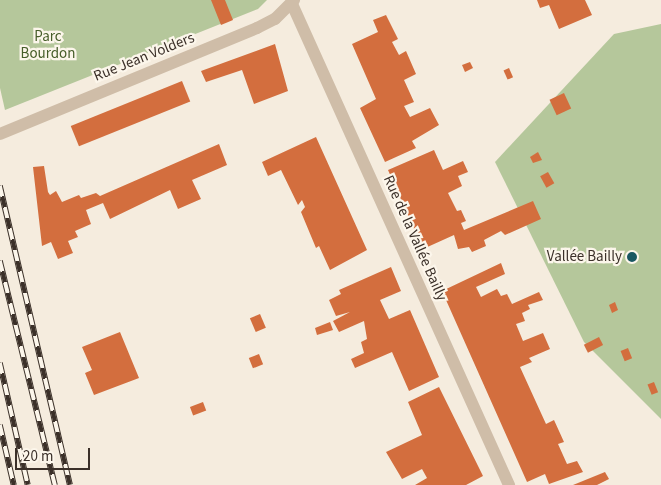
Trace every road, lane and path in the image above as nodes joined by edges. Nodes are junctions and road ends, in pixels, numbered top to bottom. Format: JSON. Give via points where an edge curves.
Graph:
{"nodes":[{"id":1,"x":293,"y":2,"type":"edge"},
{"id":2,"x":0,"y":134,"type":"edge"},
{"id":3,"x":509,"y":485,"type":"edge"}],
"edges":[{"from":1,"to":2,"type":"street","name":"Rue Jean Volders","via":[[275,19],[257,28]]},
{"from":1,"to":3,"type":"street","name":"Rue de la Vallée Bailly"}]}
